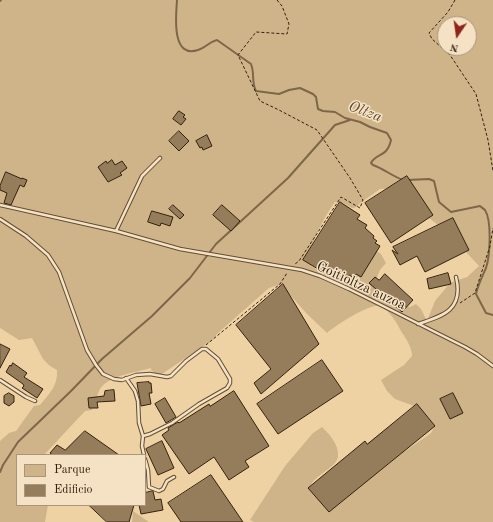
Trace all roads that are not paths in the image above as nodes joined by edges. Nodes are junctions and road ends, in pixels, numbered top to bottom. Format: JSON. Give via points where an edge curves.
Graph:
{"nodes":[{"id":1,"x":160,"y":158,"type":"dead end"},
{"id":2,"x":0,"y":205,"type":"edge"},
{"id":3,"x":0,"y":219,"type":"edge"},
{"id":4,"x":116,"y":231,"type":"junction"},
{"id":5,"x":456,"y":277,"type":"dead end"},
{"id":6,"x":418,"y":324,"type":"junction"},
{"id":7,"x":493,"y":366,"type":"edge"},
{"id":8,"x":126,"y":378,"type":"junction"},
{"id":9,"x":0,"y":380,"type":"edge"},
{"id":10,"x":35,"y":401,"type":"dead end"},
{"id":11,"x":143,"y":436,"type":"junction"},
{"id":12,"x":144,"y":454,"type":"edge"},
{"id":13,"x":146,"y":463,"type":"edge"},
{"id":14,"x":174,"y":477,"type":"dead end"}],
"edges":[{"from":1,"to":4,"type":"lane","via":[[142,176]]},
{"from":2,"to":4,"type":"lane","name":"Goitioltza auzoa"},
{"from":3,"to":8,"type":"lane","via":[[48,255],[59,272],[87,350],[103,374],[114,379]]},
{"from":4,"to":6,"type":"lane","name":"Goitioltza auzoa","via":[[180,249],[302,270],[320,276]]},
{"from":5,"to":6,"type":"lane","via":[[457,298],[450,311]]},
{"from":6,"to":7,"type":"lane","name":"Goitioltza auzoa","via":[[478,354]]},
{"from":8,"to":11,"type":"lane","via":[[138,401]]},
{"from":8,"to":11,"type":"lane","via":[[150,374],[170,376],[186,361],[202,349],[206,349],[218,359],[230,379],[227,388],[172,422]]},
{"from":9,"to":10,"type":"lane"},
{"from":11,"to":12,"type":"lane"},
{"from":13,"to":14,"type":"lane","via":[[149,487],[159,491]]}]}
